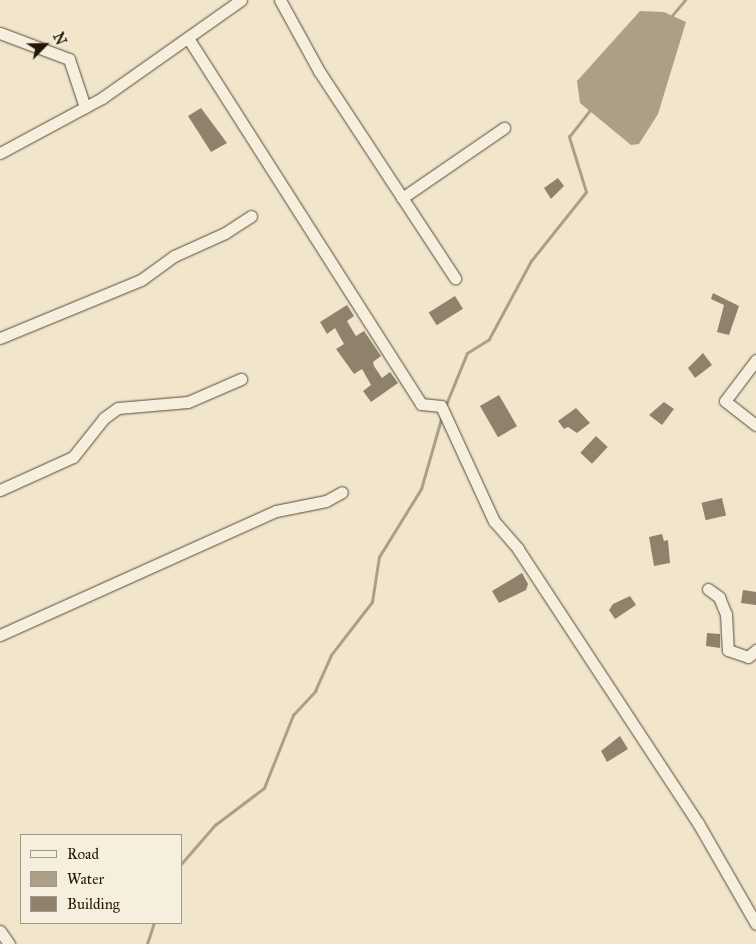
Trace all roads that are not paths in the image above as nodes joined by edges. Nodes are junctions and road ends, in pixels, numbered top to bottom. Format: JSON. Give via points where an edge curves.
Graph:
{"nodes":[{"id":1,"x":241,"y":0,"type":"edge"},
{"id":2,"x":280,"y":0,"type":"edge"},
{"id":3,"x":0,"y":34,"type":"edge"},
{"id":4,"x":188,"y":38,"type":"junction"},
{"id":5,"x":85,"y":108,"type":"junction"},
{"id":6,"x":504,"y":128,"type":"dead end"},
{"id":7,"x":0,"y":153,"type":"edge"},
{"id":8,"x":402,"y":198,"type":"junction"},
{"id":9,"x":252,"y":216,"type":"dead end"},
{"id":10,"x":455,"y":278,"type":"dead end"},
{"id":11,"x":0,"y":338,"type":"edge"},
{"id":12,"x":756,"y":360,"type":"edge"},
{"id":13,"x":240,"y":379,"type":"dead end"},
{"id":14,"x":756,"y":425,"type":"edge"},
{"id":15,"x":0,"y":490,"type":"edge"},
{"id":16,"x":342,"y":492,"type":"dead end"},
{"id":17,"x":708,"y":589,"type":"dead end"},
{"id":18,"x":0,"y":635,"type":"edge"},
{"id":19,"x":756,"y":650,"type":"edge"},
{"id":20,"x":756,"y":924,"type":"edge"},
{"id":21,"x":0,"y":931,"type":"edge"},
{"id":22,"x":9,"y":944,"type":"edge"}],
"edges":[{"from":1,"to":4,"type":"street"},
{"from":2,"to":8,"type":"street","via":[[319,71]]},
{"from":3,"to":5,"type":"street","via":[[69,59]]},
{"from":4,"to":5,"type":"street"},
{"from":4,"to":20,"type":"street","via":[[421,404],[441,406],[494,521],[518,549],[698,823]]},
{"from":5,"to":7,"type":"street"},
{"from":6,"to":8,"type":"street"},
{"from":8,"to":10,"type":"street"},
{"from":9,"to":11,"type":"street","via":[[225,234],[174,256],[141,280]]},
{"from":12,"to":14,"type":"street","via":[[725,401]]},
{"from":13,"to":15,"type":"street","via":[[188,402],[118,408],[104,418],[74,457]]},
{"from":16,"to":18,"type":"street","via":[[326,501],[276,511]]},
{"from":17,"to":19,"type":"street","via":[[719,597],[726,614],[728,650],[748,657]]},
{"from":21,"to":22,"type":"street"}]}
